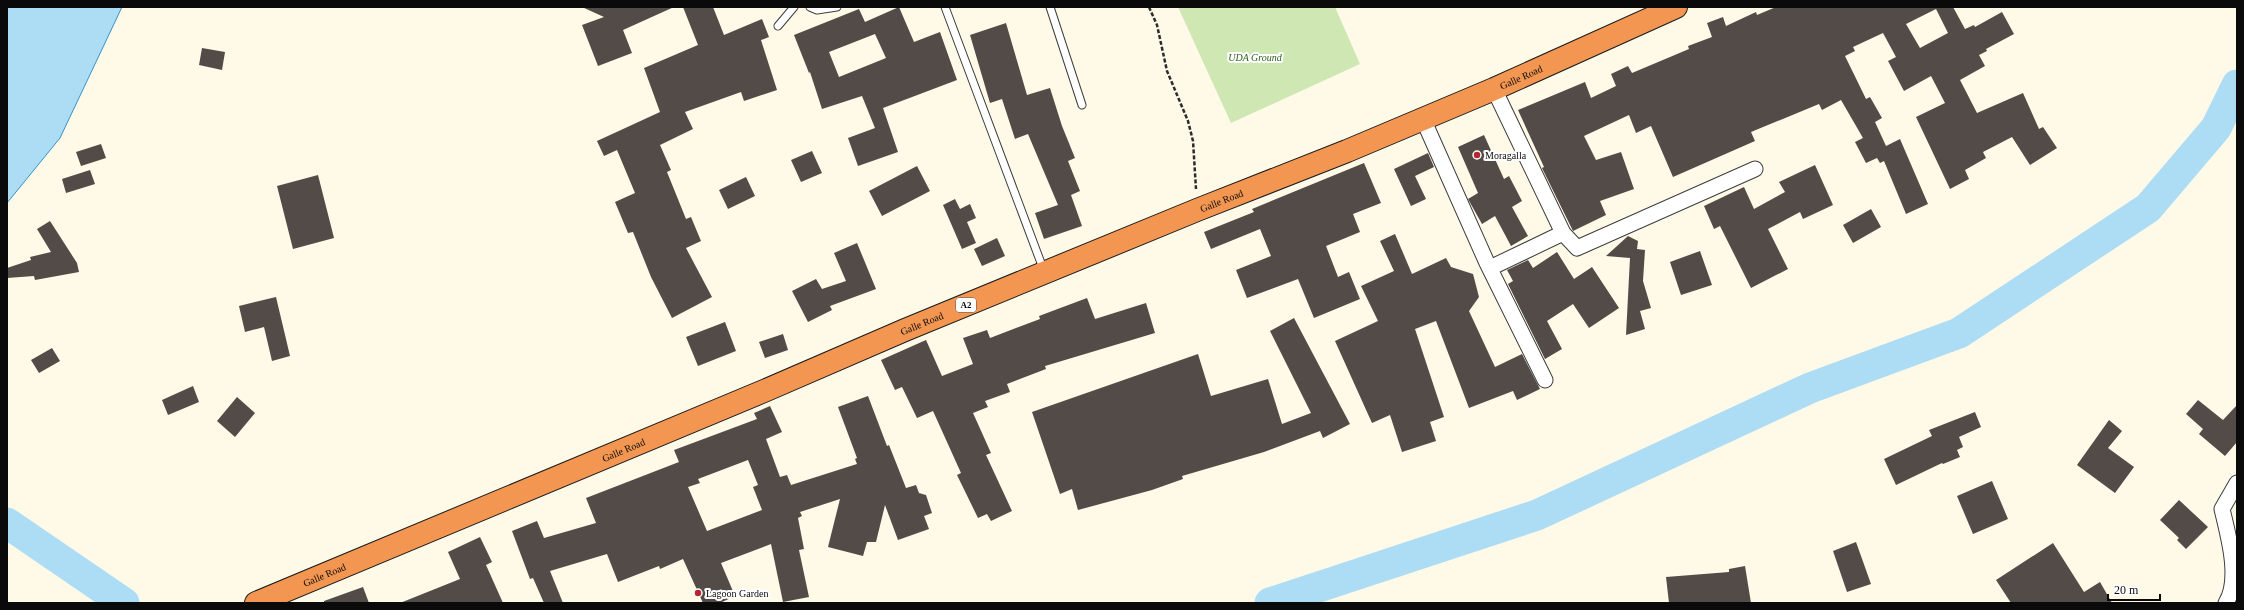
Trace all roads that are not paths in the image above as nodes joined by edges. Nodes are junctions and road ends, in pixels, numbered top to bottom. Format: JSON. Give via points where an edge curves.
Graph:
{"nodes":[{"id":1,"x":794,"y":7,"type":"edge"},
{"id":2,"x":810,"y":7,"type":"edge"},
{"id":3,"x":837,"y":7,"type":"edge"},
{"id":4,"x":945,"y":7,"type":"edge"},
{"id":5,"x":1050,"y":7,"type":"edge"},
{"id":6,"x":1676,"y":7,"type":"edge"},
{"id":7,"x":778,"y":26,"type":"dead end"},
{"id":8,"x":1494,"y":89,"type":"junction"},
{"id":9,"x":1082,"y":105,"type":"dead end"},
{"id":10,"x":1423,"y":119,"type":"junction"},
{"id":11,"x":1755,"y":169,"type":"dead end"},
{"id":12,"x":1563,"y":233,"type":"junction"},
{"id":13,"x":1490,"y":268,"type":"junction"},
{"id":14,"x":1045,"y":273,"type":"junction"},
{"id":15,"x":1545,"y":380,"type":"dead end"},
{"id":16,"x":2237,"y":483,"type":"edge"},
{"id":17,"x":256,"y":603,"type":"edge"},
{"id":18,"x":2226,"y":603,"type":"edge"}],
"edges":[{"from":1,"to":7,"type":"lane"},
{"from":2,"to":3,"type":"lane","via":[[816,10]]},
{"from":4,"to":14,"type":"lane"},
{"from":5,"to":9,"type":"lane"},
{"from":6,"to":8,"type":"highway","name":"Galle Road","number":"A2"},
{"from":8,"to":10,"type":"highway","name":"Galle Road","number":"A2"},
{"from":8,"to":12,"type":"street"},
{"from":10,"to":13,"type":"street"},
{"from":10,"to":14,"type":"highway","name":"Galle Road","number":"A2"},
{"from":11,"to":12,"type":"street","via":[[1577,248]]},
{"from":12,"to":13,"type":"street"},
{"from":13,"to":15,"type":"street"},
{"from":14,"to":17,"type":"highway","name":"Galle Road","number":"A2"},
{"from":16,"to":18,"type":"street","via":[[2222,509],[2232,553],[2232,594]]}]}
